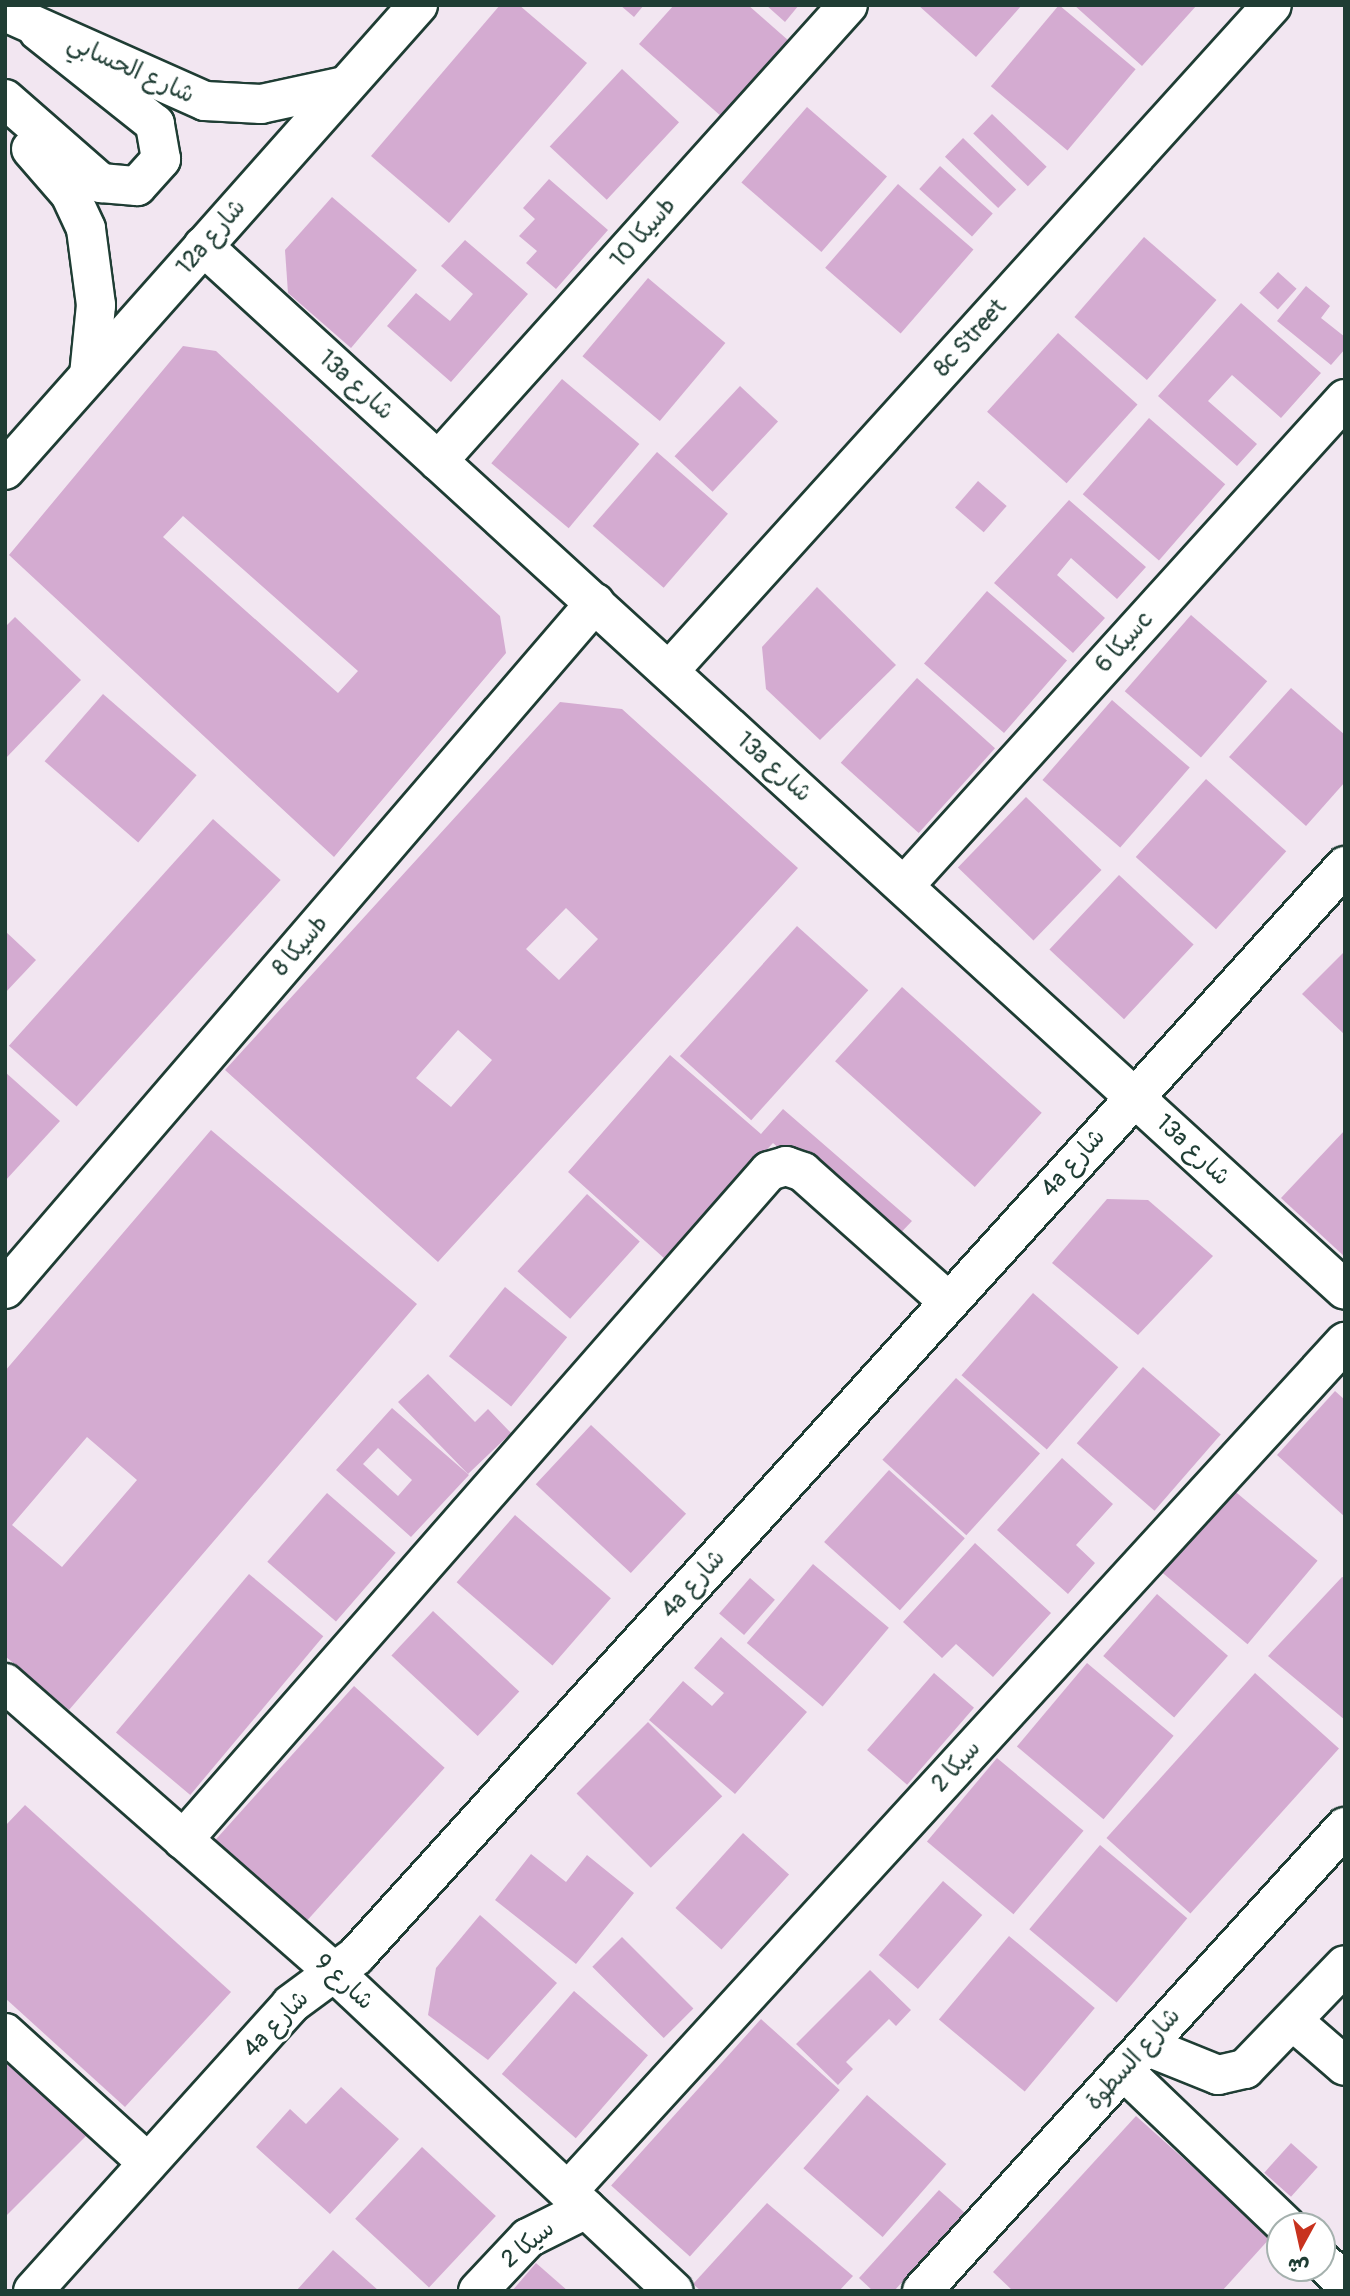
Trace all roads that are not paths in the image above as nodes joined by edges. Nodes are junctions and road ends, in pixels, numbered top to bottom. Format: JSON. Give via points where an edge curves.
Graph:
{"nodes":[{"id":1,"x":418,"y":5,"type":"edge"},
{"id":2,"x":848,"y":5,"type":"edge"},
{"id":3,"x":1272,"y":5,"type":"edge"},
{"id":4,"x":5,"y":12,"type":"edge"},
{"id":5,"x":38,"y":31,"type":"junction"},
{"id":6,"x":344,"y":86,"type":"junction"},
{"id":7,"x":5,"y":99,"type":"edge"},
{"id":8,"x":5,"y":127,"type":"edge"},
{"id":9,"x":203,"y":246,"type":"junction"},
{"id":10,"x":89,"y":375,"type":"junction"},
{"id":11,"x":1345,"y":398,"type":"edge"},
{"id":12,"x":438,"y":461,"type":"junction"},
{"id":13,"x":5,"y":470,"type":"edge"},
{"id":14,"x":595,"y":603,"type":"junction"},
{"id":15,"x":669,"y":671,"type":"junction"},
{"id":16,"x":1345,"y":866,"type":"edge"},
{"id":17,"x":904,"y":886,"type":"junction"},
{"id":18,"x":1134,"y":1096,"type":"junction"},
{"id":19,"x":5,"y":1289,"type":"edge"},
{"id":20,"x":1345,"y":1290,"type":"edge"},
{"id":21,"x":949,"y":1302,"type":"junction"},
{"id":22,"x":1345,"y":1342,"type":"edge"},
{"id":23,"x":5,"y":1684,"type":"edge"},
{"id":24,"x":1345,"y":1827,"type":"edge"},
{"id":25,"x":183,"y":1840,"type":"junction"},
{"id":26,"x":1345,"y":1965,"type":"edge"},
{"id":27,"x":336,"y":1974,"type":"junction"},
{"id":28,"x":1294,"y":2022,"type":"junction"},
{"id":29,"x":5,"y":2033,"type":"edge"},
{"id":30,"x":1134,"y":2058,"type":"junction"},
{"id":31,"x":1345,"y":2066,"type":"edge"},
{"id":32,"x":148,"y":2163,"type":"junction"},
{"id":33,"x":577,"y":2200,"type":"junction"},
{"id":34,"x":1273,"y":2212,"type":"edge"},
{"id":35,"x":5,"y":2276,"type":"edge"},
{"id":36,"x":22,"y":2291,"type":"edge"},
{"id":37,"x":33,"y":2291,"type":"edge"},
{"id":38,"x":478,"y":2291,"type":"edge"},
{"id":39,"x":673,"y":2291,"type":"edge"},
{"id":40,"x":922,"y":2291,"type":"edge"}],
"edges":[{"from":1,"to":6,"type":"street","name":"12a شارع"},
{"from":2,"to":12,"type":"street","name":"سيكا 10b"},
{"from":3,"to":15,"type":"street","name":"8c Street"},
{"from":4,"to":5,"type":"street","name":"شارع الحسابي"},
{"from":5,"to":6,"type":"street","name":"شارع الحسابي","via":[[205,101],[261,104]]},
{"from":5,"to":7,"type":"street","via":[[155,124],[161,159],[137,186],[101,183]]},
{"from":6,"to":9,"type":"street","name":"12a شارع"},
{"from":8,"to":10,"type":"street","via":[[47,163],[86,229],[96,305]]},
{"from":9,"to":10,"type":"street","name":"12a شارع"},
{"from":9,"to":12,"type":"street","name":"13a شارع"},
{"from":10,"to":13,"type":"street","name":"12a شارع"},
{"from":11,"to":17,"type":"street","name":"سيكا 6c"},
{"from":12,"to":14,"type":"street","name":"13a شارع"},
{"from":14,"to":15,"type":"street","name":"13a شارع"},
{"from":14,"to":19,"type":"street","name":"سيكا 8b"},
{"from":15,"to":17,"type":"street","name":"13a شارع"},
{"from":16,"to":18,"type":"street","name":"4a شارع"},
{"from":17,"to":18,"type":"street","name":"13a شارع"},
{"from":18,"to":20,"type":"street","name":"13a شارع"},
{"from":18,"to":21,"type":"street","name":"4a شارع"},
{"from":21,"to":25,"type":"street","via":[[803,1172],[786,1166],[769,1171]]},
{"from":21,"to":27,"type":"street","name":"4a شارع"},
{"from":22,"to":33,"type":"street","name":"سيكا 2"},
{"from":23,"to":25,"type":"street","name":"شارع 9"},
{"from":24,"to":30,"type":"street","name":"شارع السطوة"},
{"from":25,"to":27,"type":"street","name":"شارع 9"},
{"from":26,"to":28,"type":"street"},
{"from":27,"to":32,"type":"street","name":"4a شارع","via":[[290,2004]]},
{"from":27,"to":33,"type":"street","name":"شارع 9"},
{"from":28,"to":30,"type":"street","via":[[1256,2061],[1232,2074]]},
{"from":28,"to":31,"type":"street"},
{"from":29,"to":32,"type":"street"},
{"from":30,"to":34,"type":"street"},
{"from":30,"to":40,"type":"street","name":"شارع السطوة"},
{"from":32,"to":37,"type":"street","name":"4a شارع"},
{"from":33,"to":38,"type":"street","name":"سيكا 2","via":[[528,2238]]},
{"from":33,"to":39,"type":"street","name":"شارع 9"},
{"from":35,"to":36,"type":"street"}]}
